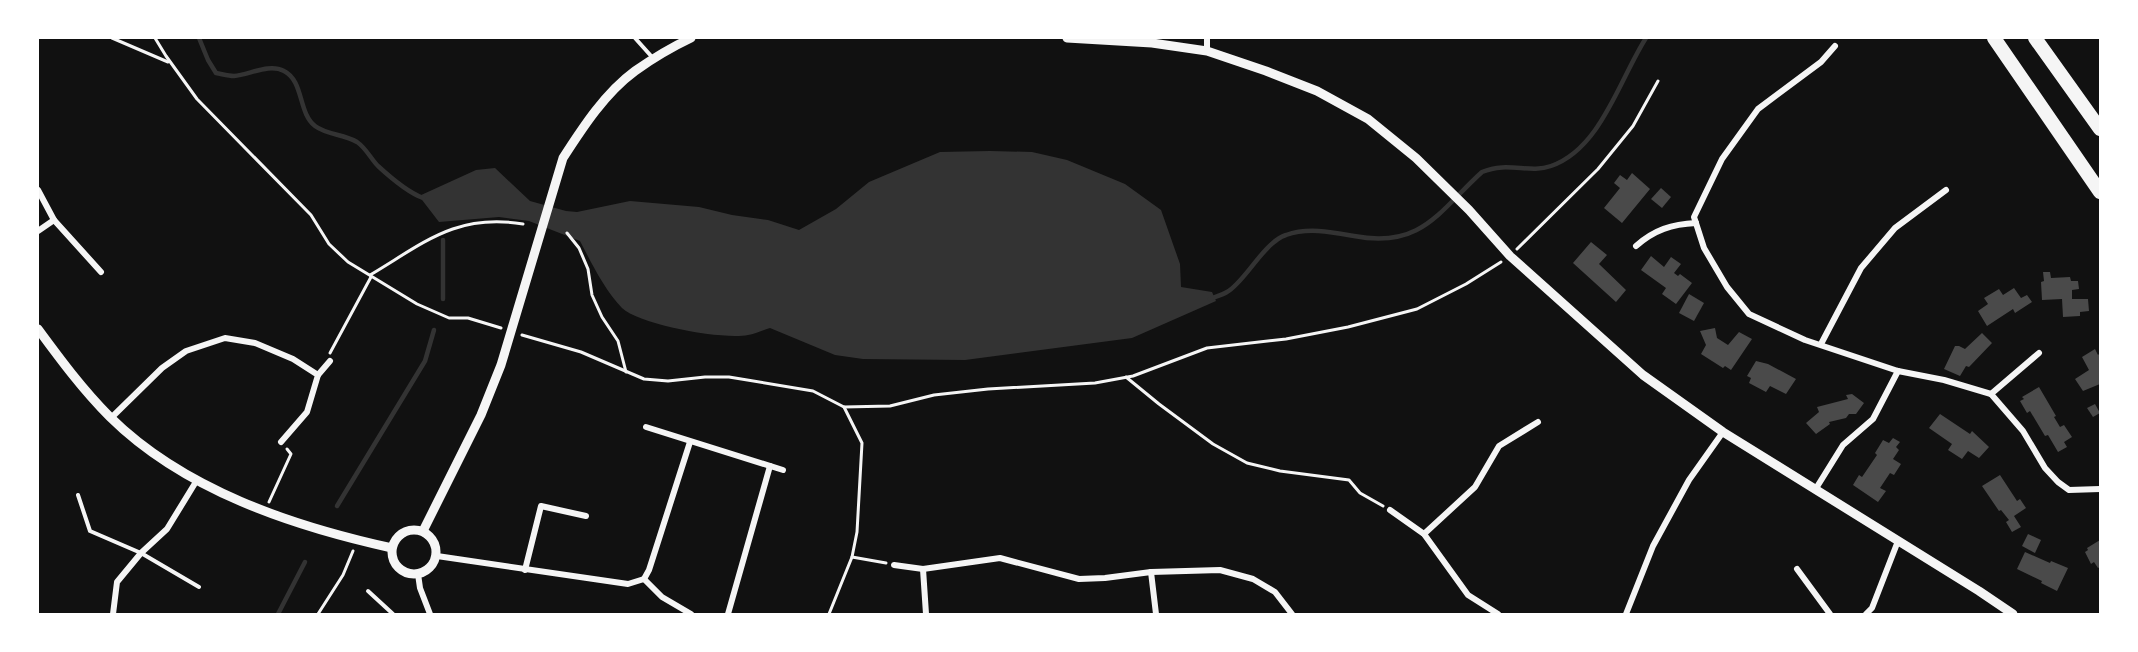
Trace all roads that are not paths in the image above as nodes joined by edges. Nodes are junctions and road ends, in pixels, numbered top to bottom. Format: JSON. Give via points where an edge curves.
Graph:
{"nodes":[{"id":1,"x":635,"y":38,"type":"edge"},
{"id":2,"x":691,"y":38,"type":"edge"},
{"id":3,"x":1067,"y":38,"type":"edge"},
{"id":4,"x":1207,"y":38,"type":"edge"},
{"id":5,"x":1994,"y":38,"type":"edge"},
{"id":6,"x":2035,"y":38,"type":"edge"},
{"id":7,"x":1835,"y":46,"type":"dead end"},
{"id":8,"x":1207,"y":51,"type":"junction"},
{"id":9,"x":654,"y":59,"type":"junction"},
{"id":10,"x":2100,"y":129,"type":"edge"},
{"id":11,"x":38,"y":190,"type":"edge"},
{"id":12,"x":1946,"y":190,"type":"dead end"},
{"id":13,"x":2100,"y":192,"type":"edge"},
{"id":14,"x":54,"y":220,"type":"junction"},
{"id":15,"x":1696,"y":223,"type":"junction"},
{"id":16,"x":38,"y":231,"type":"edge"},
{"id":17,"x":1636,"y":246,"type":"dead end"},
{"id":18,"x":101,"y":272,"type":"dead end"},
{"id":19,"x":38,"y":329,"type":"edge"},
{"id":20,"x":1821,"y":344,"type":"junction"},
{"id":21,"x":2039,"y":353,"type":"dead end"},
{"id":22,"x":330,"y":361,"type":"road end"},
{"id":23,"x":1898,"y":370,"type":"junction"},
{"id":24,"x":318,"y":375,"type":"junction"},
{"id":25,"x":1991,"y":394,"type":"junction"},
{"id":26,"x":111,"y":418,"type":"junction"},
{"id":27,"x":1538,"y":422,"type":"dead end"},
{"id":28,"x":646,"y":427,"type":"dead end"},
{"id":29,"x":1722,"y":432,"type":"junction"},
{"id":30,"x":281,"y":442,"type":"road end"},
{"id":31,"x":690,"y":442,"type":"junction"},
{"id":32,"x":770,"y":466,"type":"junction"},
{"id":33,"x":783,"y":470,"type":"dead end"},
{"id":34,"x":197,"y":480,"type":"junction"},
{"id":35,"x":2100,"y":489,"type":"edge"},
{"id":36,"x":1815,"y":490,"type":"junction"},
{"id":37,"x":78,"y":495,"type":"dead end"},
{"id":38,"x":1390,"y":510,"type":"road end"},
{"id":39,"x":586,"y":516,"type":"dead end"},
{"id":40,"x":423,"y":531,"type":"junction"},
{"id":41,"x":1424,"y":534,"type":"junction"},
{"id":42,"x":1898,"y":541,"type":"junction"},
{"id":43,"x":392,"y":548,"type":"junction"},
{"id":44,"x":141,"y":553,"type":"junction"},
{"id":45,"x":437,"y":556,"type":"junction"},
{"id":46,"x":894,"y":565,"type":"road end"},
{"id":47,"x":923,"y":569,"type":"junction"},
{"id":48,"x":1797,"y":569,"type":"dead end"},
{"id":49,"x":525,"y":570,"type":"junction"},
{"id":50,"x":1152,"y":572,"type":"junction"},
{"id":51,"x":418,"y":574,"type":"junction"},
{"id":52,"x":644,"y":579,"type":"junction"},
{"id":53,"x":199,"y":587,"type":"dead end"},
{"id":54,"x":368,"y":591,"type":"dead end"},
{"id":55,"x":430,"y":614,"type":"edge"},
{"id":56,"x":113,"y":615,"type":"edge"},
{"id":57,"x":393,"y":615,"type":"edge"},
{"id":58,"x":691,"y":615,"type":"edge"},
{"id":59,"x":728,"y":615,"type":"edge"},
{"id":60,"x":926,"y":615,"type":"edge"},
{"id":61,"x":1156,"y":615,"type":"edge"},
{"id":62,"x":1292,"y":615,"type":"edge"},
{"id":63,"x":1498,"y":615,"type":"edge"},
{"id":64,"x":1626,"y":615,"type":"edge"},
{"id":65,"x":1830,"y":615,"type":"edge"},
{"id":66,"x":1866,"y":615,"type":"edge"},
{"id":67,"x":2013,"y":615,"type":"edge"}],
"edges":[{"from":1,"to":9,"type":"lane"},
{"from":2,"to":9,"type":"street"},
{"from":3,"to":8,"type":"street"},
{"from":4,"to":8,"type":"street"},
{"from":5,"to":13,"type":"highway"},
{"from":6,"to":10,"type":"highway"},
{"from":7,"to":15,"type":"street","via":[[1821,62],[1758,109],[1722,159],[1694,217]]},
{"from":8,"to":29,"type":"street","via":[[1317,90],[1368,119],[1416,158],[1510,256],[1643,375]]},
{"from":9,"to":40,"type":"street","via":[[604,100],[563,158],[501,366]]},
{"from":11,"to":14,"type":"street"},
{"from":12,"to":20,"type":"street","via":[[1895,228],[1861,268]]},
{"from":14,"to":16,"type":"street"},
{"from":14,"to":18,"type":"street"},
{"from":15,"to":17,"type":"street","via":[[1661,229]]},
{"from":15,"to":20,"type":"street","via":[[1704,248],[1726,287],[1749,314],[1786,333]]},
{"from":19,"to":26,"type":"street"},
{"from":20,"to":23,"type":"street"},
{"from":21,"to":25,"type":"street"},
{"from":22,"to":24,"type":"street"},
{"from":23,"to":25,"type":"street"},
{"from":23,"to":36,"type":"street","via":[[1873,418],[1843,445]]},
{"from":24,"to":26,"type":"street","via":[[294,359],[255,343],[225,338],[186,351],[162,368]]},
{"from":24,"to":30,"type":"street","via":[[307,412]]},
{"from":25,"to":35,"type":"street","via":[[2023,431],[2058,482],[2069,490]]},
{"from":26,"to":34,"type":"street"},
{"from":27,"to":41,"type":"street","via":[[1499,446],[1475,487]]},
{"from":28,"to":31,"type":"street"},
{"from":29,"to":36,"type":"street"},
{"from":29,"to":64,"type":"street","via":[[1689,480],[1653,546]]},
{"from":31,"to":32,"type":"street"},
{"from":31,"to":52,"type":"street"},
{"from":32,"to":33,"type":"street"},
{"from":32,"to":59,"type":"street"},
{"from":34,"to":43,"type":"street","via":[[265,512]]},
{"from":34,"to":44,"type":"street","via":[[167,529]]},
{"from":36,"to":42,"type":"street"},
{"from":37,"to":44,"type":"lane","via":[[90,531]]},
{"from":38,"to":41,"type":"street"},
{"from":39,"to":49,"type":"street","via":[[541,506]]},
{"from":40,"to":43,"type":"street","via":[[415,529],[400,535]]},
{"from":40,"to":45,"type":"street","via":[[435,543]]},
{"from":41,"to":63,"type":"street","via":[[1468,595]]},
{"from":42,"to":66,"type":"street"},
{"from":42,"to":67,"type":"street"},
{"from":43,"to":51,"type":"street","via":[[397,567]]},
{"from":44,"to":53,"type":"lane"},
{"from":44,"to":56,"type":"street","via":[[117,582]]},
{"from":45,"to":49,"type":"street"},
{"from":45,"to":51,"type":"street","via":[[428,570]]},
{"from":46,"to":47,"type":"street"},
{"from":47,"to":50,"type":"street","via":[[1000,558],[1079,579]]},
{"from":47,"to":60,"type":"street"},
{"from":48,"to":65,"type":"street"},
{"from":49,"to":52,"type":"street","via":[[628,584]]},
{"from":50,"to":61,"type":"street"},
{"from":50,"to":62,"type":"street","via":[[1220,570],[1253,579],[1275,592]]},
{"from":51,"to":55,"type":"street"},
{"from":52,"to":58,"type":"street","via":[[662,597]]},
{"from":54,"to":57,"type":"lane"}]}
